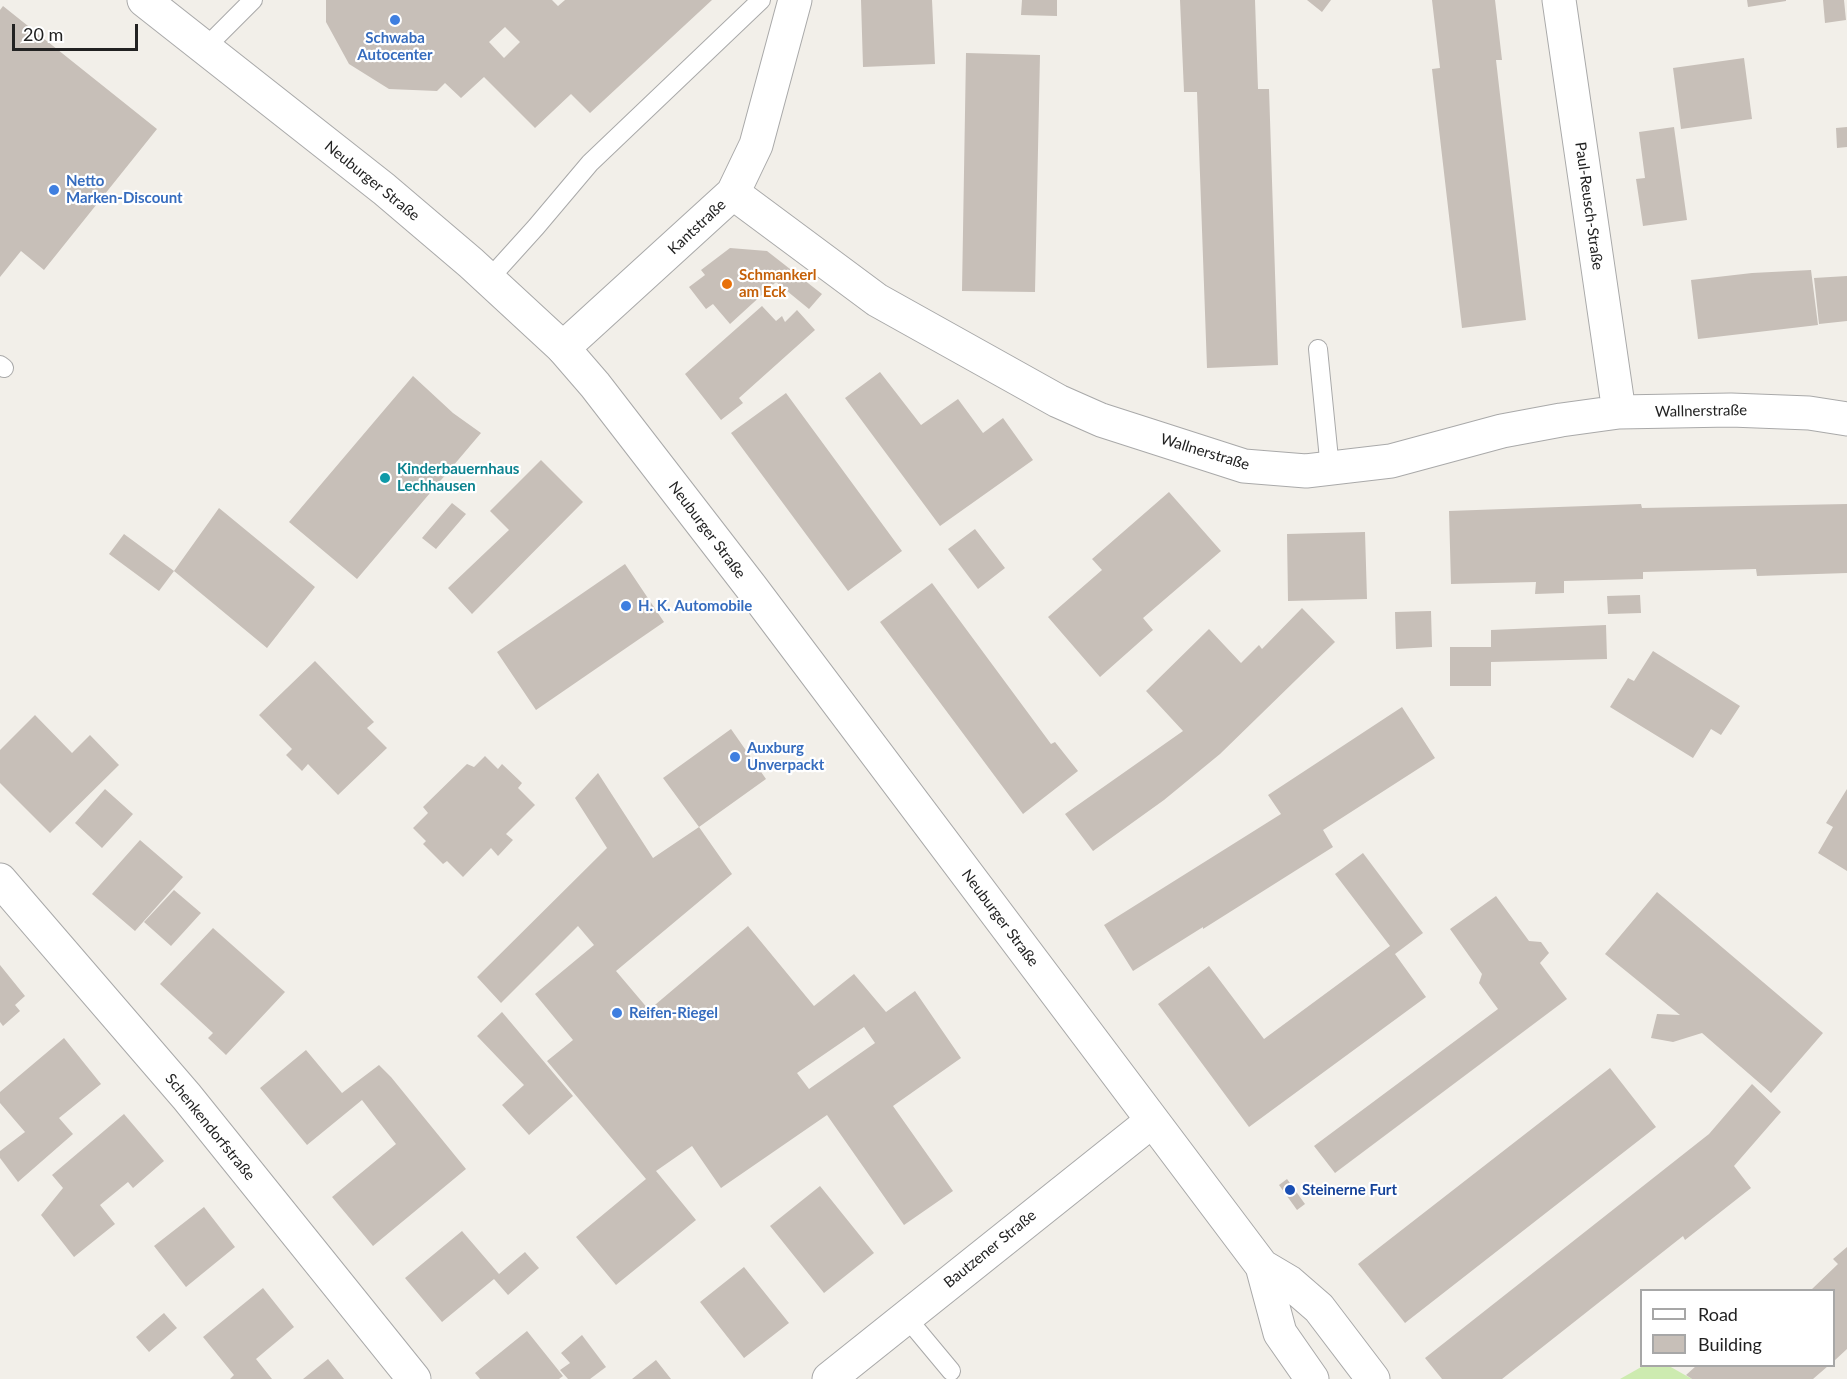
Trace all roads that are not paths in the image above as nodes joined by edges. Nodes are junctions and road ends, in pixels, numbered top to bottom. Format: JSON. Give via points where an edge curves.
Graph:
{"nodes":[{"id":1,"x":144,"y":0,"type":"edge"},
{"id":2,"x":253,"y":0,"type":"edge"},
{"id":3,"x":761,"y":0,"type":"edge"},
{"id":4,"x":795,"y":0,"type":"edge"},
{"id":5,"x":1559,"y":0,"type":"edge"},
{"id":6,"x":205,"y":48,"type":"junction"},
{"id":7,"x":733,"y":194,"type":"junction"},
{"id":8,"x":489,"y":279,"type":"junction"},
{"id":9,"x":562,"y":348,"type":"junction"},
{"id":10,"x":1318,"y":349,"type":"dead end"},
{"id":11,"x":1619,"y":412,"type":"junction"},
{"id":12,"x":1847,"y":419,"type":"edge"},
{"id":13,"x":1330,"y":469,"type":"junction"},
{"id":14,"x":0,"y":880,"type":"edge"},
{"id":15,"x":1152,"y":1121,"type":"junction"},
{"id":16,"x":1262,"y":1266,"type":"junction"},
{"id":17,"x":906,"y":1317,"type":"junction"},
{"id":18,"x":951,"y":1371,"type":"dead end"},
{"id":19,"x":414,"y":1379,"type":"edge"},
{"id":20,"x":829,"y":1379,"type":"edge"},
{"id":21,"x":1312,"y":1379,"type":"edge"},
{"id":22,"x":1373,"y":1379,"type":"edge"}],
"edges":[{"from":1,"to":6,"type":"street","name":"Neuburger Straße"},
{"from":2,"to":6,"type":"lane"},
{"from":3,"to":8,"type":"lane","via":[[590,163]]},
{"from":4,"to":7,"type":"street","name":"Kantstraße","via":[[756,145]]},
{"from":5,"to":11,"type":"street","name":"Paul-Reusch-Straße"},
{"from":6,"to":8,"type":"street","name":"Neuburger Straße","via":[[384,189]]},
{"from":7,"to":9,"type":"street","name":"Kantstraße"},
{"from":7,"to":13,"type":"street","name":"Wallnerstraße","via":[[877,300],[1058,401],[1101,420],[1244,466]]},
{"from":8,"to":9,"type":"street","name":"Neuburger Straße"},
{"from":9,"to":15,"type":"street","name":"Neuburger Straße","via":[[661,469]]},
{"from":10,"to":13,"type":"lane"},
{"from":11,"to":12,"type":"street","name":"Wallnerstraße","via":[[1731,410],[1809,413]]},
{"from":11,"to":13,"type":"street","name":"Wallnerstraße","via":[[1512,429],[1391,461]]},
{"from":14,"to":19,"type":"street","name":"Schenkendorfstraße","via":[[187,1097]]},
{"from":15,"to":16,"type":"street","name":"Neuburger Straße"},
{"from":15,"to":17,"type":"street","name":"Bautzener Straße"},
{"from":16,"to":21,"type":"street","name":"Neuburger Straße","via":[[1280,1333]]},
{"from":16,"to":22,"type":"street","name":"Neuburger Straße","via":[[1289,1282],[1319,1308]]},
{"from":17,"to":18,"type":"lane"},
{"from":17,"to":20,"type":"street","name":"Bautzener Straße"}]}
